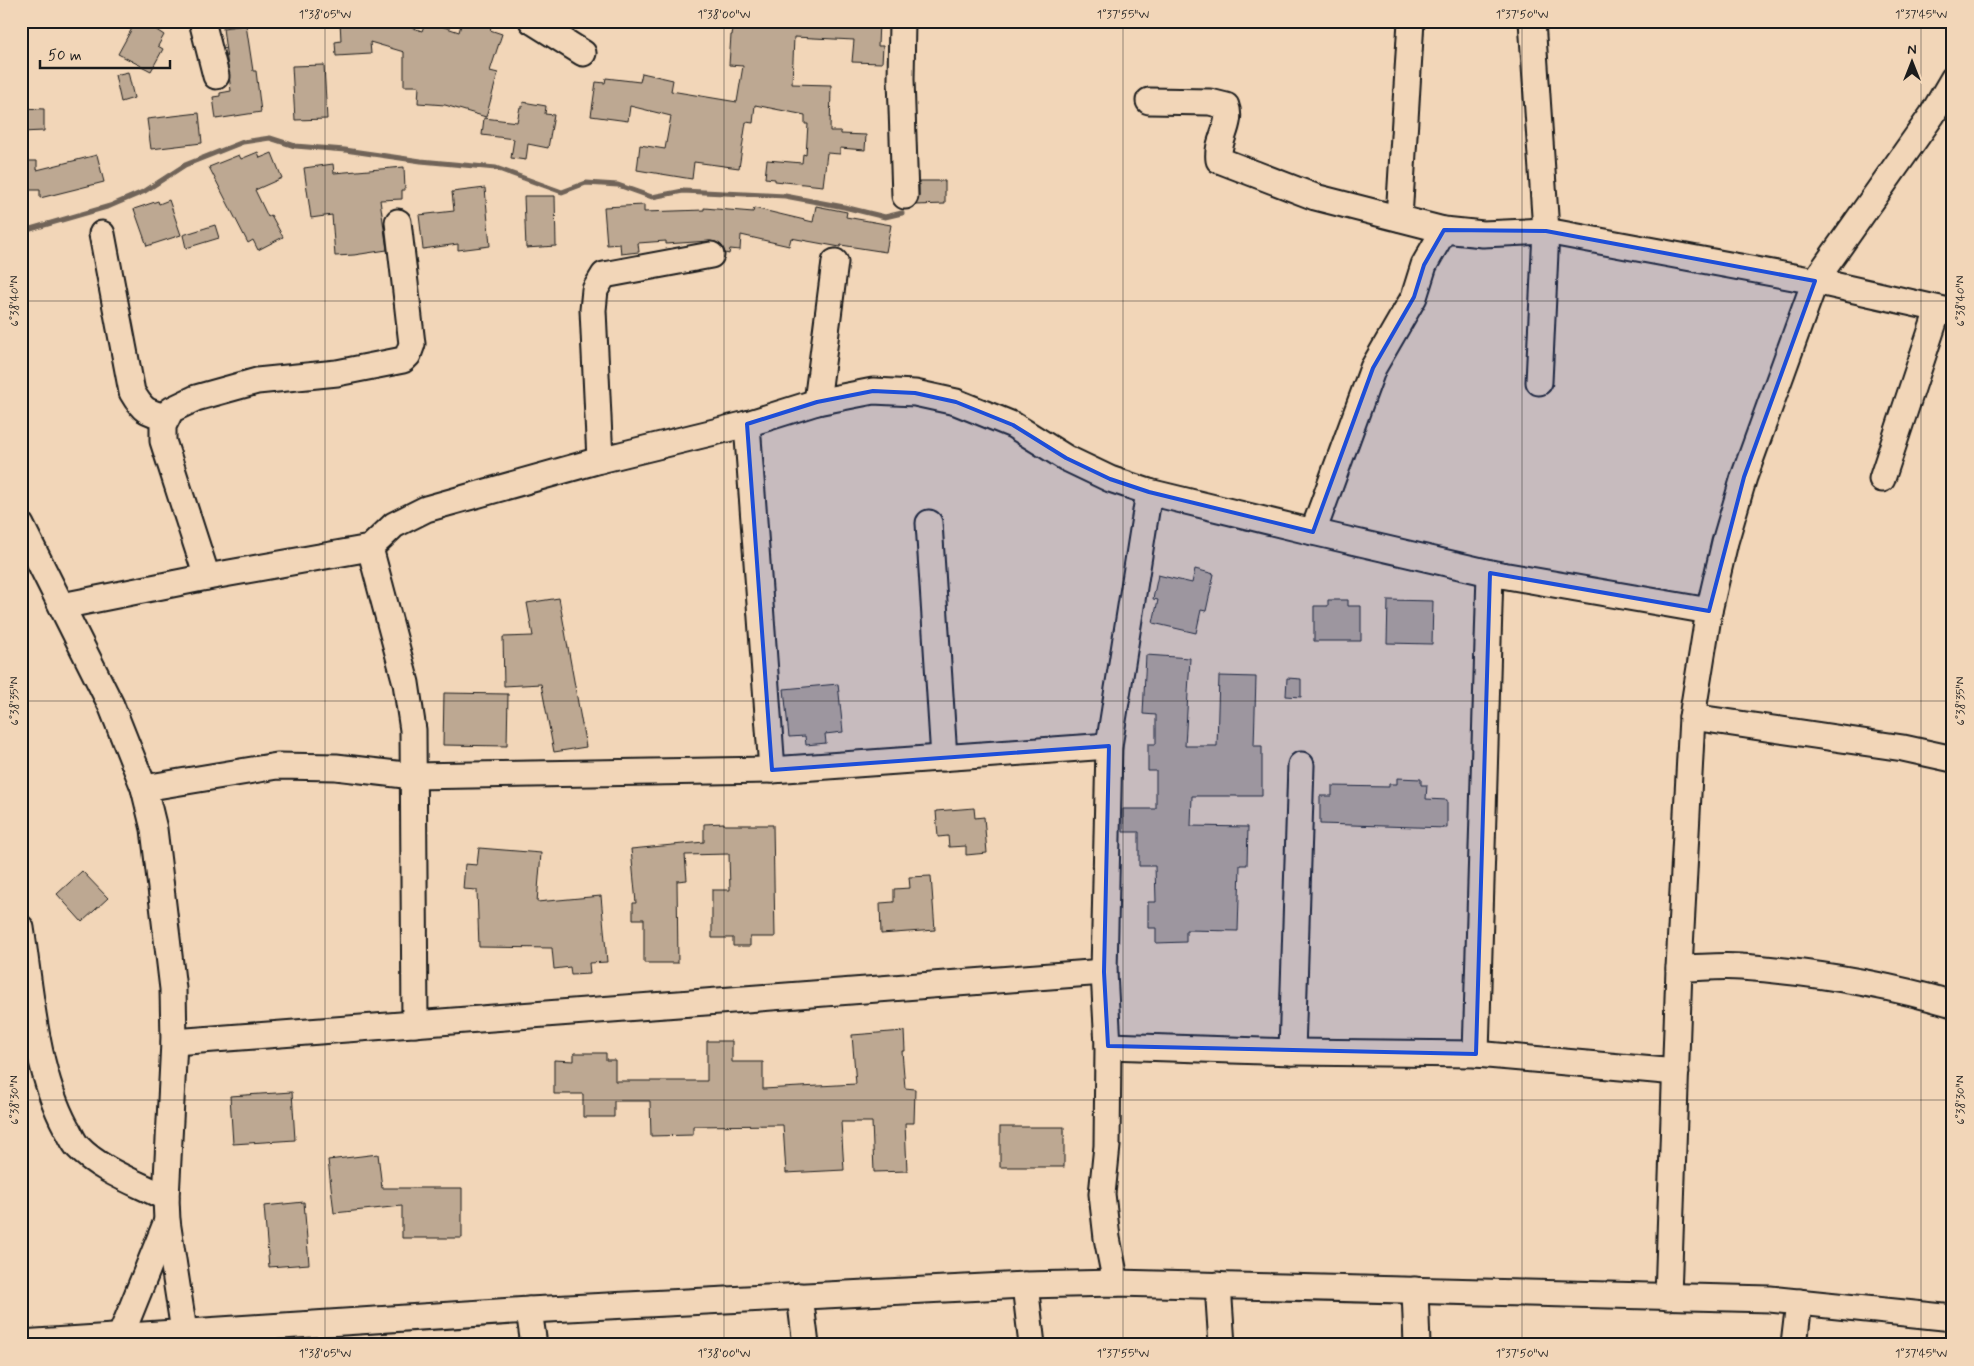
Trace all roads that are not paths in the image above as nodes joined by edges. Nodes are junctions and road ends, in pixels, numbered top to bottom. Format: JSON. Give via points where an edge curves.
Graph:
{"nodes":[{"id":1,"x":202,"y":21,"type":"edge"},
{"id":2,"x":532,"y":21,"type":"edge"},
{"id":3,"x":902,"y":21,"type":"edge"},
{"id":4,"x":1412,"y":21,"type":"edge"},
{"id":5,"x":1532,"y":21,"type":"edge"},
{"id":6,"x":584,"y":53,"type":"dead end"},
{"id":7,"x":216,"y":76,"type":"dead end"},
{"id":8,"x":1953,"y":79,"type":"edge"},
{"id":9,"x":1149,"y":101,"type":"dead end"},
{"id":10,"x":905,"y":196,"type":"dead end"},
{"id":11,"x":1399,"y":218,"type":"junction"},
{"id":12,"x":398,"y":222,"type":"dead end"},
{"id":13,"x":1444,"y":230,"type":"junction"},
{"id":14,"x":1546,"y":231,"type":"junction"},
{"id":15,"x":102,"y":234,"type":"dead end"},
{"id":16,"x":711,"y":255,"type":"dead end"},
{"id":17,"x":836,"y":262,"type":"dead end"},
{"id":18,"x":1815,"y":281,"type":"junction"},
{"id":19,"x":1945,"y":311,"type":"edge"},
{"id":20,"x":1539,"y":382,"type":"dead end"},
{"id":21,"x":817,"y":402,"type":"junction"},
{"id":22,"x":167,"y":417,"type":"junction"},
{"id":23,"x":747,"y":424,"type":"junction"},
{"id":24,"x":600,"y":460,"type":"junction"},
{"id":25,"x":1882,"y":479,"type":"dead end"},
{"id":26,"x":1149,"y":492,"type":"junction"},
{"id":27,"x":929,"y":523,"type":"dead end"},
{"id":28,"x":21,"y":525,"type":"edge"},
{"id":29,"x":1313,"y":532,"type":"junction"},
{"id":30,"x":370,"y":548,"type":"junction"},
{"id":31,"x":1490,"y":573,"type":"junction"},
{"id":32,"x":207,"y":577,"type":"junction"},
{"id":33,"x":62,"y":606,"type":"junction"},
{"id":34,"x":1709,"y":611,"type":"junction"},
{"id":35,"x":1692,"y":716,"type":"junction"},
{"id":36,"x":1109,"y":746,"type":"junction"},
{"id":37,"x":944,"y":758,"type":"junction"},
{"id":38,"x":1953,"y":759,"type":"edge"},
{"id":39,"x":1301,"y":765,"type":"dead end"},
{"id":40,"x":772,"y":770,"type":"junction"},
{"id":41,"x":413,"y":776,"type":"junction"},
{"id":42,"x":144,"y":788,"type":"junction"},
{"id":43,"x":21,"y":928,"type":"edge"},
{"id":44,"x":1679,"y":968,"type":"junction"},
{"id":45,"x":1104,"y":972,"type":"junction"},
{"id":46,"x":1953,"y":1004,"type":"edge"},
{"id":47,"x":415,"y":1024,"type":"junction"},
{"id":48,"x":174,"y":1042,"type":"junction"},
{"id":49,"x":1108,"y":1046,"type":"junction"},
{"id":50,"x":1292,"y":1052,"type":"junction"},
{"id":51,"x":1476,"y":1054,"type":"junction"},
{"id":52,"x":32,"y":1066,"type":"edge"},
{"id":53,"x":1676,"y":1072,"type":"junction"},
{"id":54,"x":167,"y":1210,"type":"junction"},
{"id":55,"x":1116,"y":1283,"type":"junction"},
{"id":56,"x":1024,"y":1285,"type":"junction"},
{"id":57,"x":1218,"y":1285,"type":"junction"},
{"id":58,"x":1415,"y":1290,"type":"junction"},
{"id":59,"x":800,"y":1296,"type":"junction"},
{"id":60,"x":1668,"y":1297,"type":"junction"},
{"id":61,"x":1800,"y":1302,"type":"junction"},
{"id":62,"x":530,"y":1310,"type":"junction"},
{"id":63,"x":1953,"y":1318,"type":"edge"},
{"id":64,"x":184,"y":1331,"type":"junction"},
{"id":65,"x":121,"y":1335,"type":"junction"},
{"id":66,"x":21,"y":1343,"type":"edge"},
{"id":67,"x":534,"y":1345,"type":"edge"},
{"id":68,"x":806,"y":1345,"type":"edge"},
{"id":69,"x":1032,"y":1345,"type":"edge"},
{"id":70,"x":1222,"y":1345,"type":"edge"},
{"id":71,"x":1417,"y":1345,"type":"edge"},
{"id":72,"x":1794,"y":1345,"type":"edge"}],
"edges":[{"from":1,"to":7,"type":"street"},
{"from":2,"to":6,"type":"street"},
{"from":3,"to":10,"type":"street"},
{"from":4,"to":11,"type":"street"},
{"from":5,"to":14,"type":"street"},
{"from":8,"to":18,"type":"street"},
{"from":9,"to":11,"type":"street","via":[[1210,102],[1226,106],[1230,115],[1218,150],[1219,160],[1315,197]]},
{"from":11,"to":13,"type":"street"},
{"from":12,"to":22,"type":"street","via":[[412,344],[403,360],[337,373],[257,382],[196,398],[172,410]]},
{"from":13,"to":14,"type":"street","via":[[1483,234]]},
{"from":13,"to":29,"type":"street","via":[[1424,265],[1414,297],[1373,368]]},
{"from":14,"to":18,"type":"street"},
{"from":14,"to":20,"type":"street"},
{"from":15,"to":22,"type":"street","via":[[132,392],[140,406]]},
{"from":16,"to":24,"type":"street","via":[[604,275],[595,290],[593,310]]},
{"from":17,"to":21,"type":"street"},
{"from":18,"to":19,"type":"street"},
{"from":18,"to":34,"type":"street","via":[[1744,477]]},
{"from":19,"to":25,"type":"street"},
{"from":21,"to":23,"type":"street"},
{"from":21,"to":26,"type":"street","via":[[873,391],[915,393],[956,402],[1013,425],[1066,458],[1110,479]]},
{"from":22,"to":32,"type":"street","via":[[163,441]]},
{"from":23,"to":24,"type":"street"},
{"from":23,"to":40,"type":"street"},
{"from":24,"to":30,"type":"street","via":[[426,509],[394,526]]},
{"from":26,"to":29,"type":"street"},
{"from":26,"to":36,"type":"street"},
{"from":27,"to":37,"type":"street"},
{"from":28,"to":33,"type":"street"},
{"from":29,"to":31,"type":"street"},
{"from":30,"to":32,"type":"street"},
{"from":30,"to":41,"type":"street","via":[[406,683],[413,730]]},
{"from":31,"to":34,"type":"street"},
{"from":31,"to":51,"type":"street"},
{"from":32,"to":33,"type":"street"},
{"from":33,"to":42,"type":"street","via":[[110,705]]},
{"from":34,"to":35,"type":"street"},
{"from":35,"to":38,"type":"street","via":[[1903,748]]},
{"from":35,"to":44,"type":"street"},
{"from":36,"to":37,"type":"street"},
{"from":36,"to":45,"type":"street"},
{"from":37,"to":40,"type":"street"},
{"from":39,"to":50,"type":"street"},
{"from":40,"to":41,"type":"street"},
{"from":41,"to":42,"type":"street","via":[[336,766],[277,766]]},
{"from":41,"to":47,"type":"street"},
{"from":42,"to":48,"type":"street","via":[[160,868],[173,989]]},
{"from":43,"to":52,"type":"street"},
{"from":44,"to":46,"type":"street","via":[[1739,966],[1811,974],[1918,994]]},
{"from":44,"to":53,"type":"street"},
{"from":45,"to":47,"type":"street"},
{"from":45,"to":49,"type":"street"},
{"from":47,"to":48,"type":"street"},
{"from":48,"to":54,"type":"street"},
{"from":49,"to":50,"type":"street"},
{"from":49,"to":55,"type":"street","via":[[1107,1146],[1102,1194]]},
{"from":50,"to":51,"type":"street"},
{"from":51,"to":53,"type":"street"},
{"from":52,"to":54,"type":"street","via":[[51,1093],[76,1145],[95,1162]]},
{"from":53,"to":60,"type":"street"},
{"from":54,"to":64,"type":"street"},
{"from":54,"to":65,"type":"street"},
{"from":55,"to":56,"type":"street"},
{"from":55,"to":57,"type":"street"},
{"from":56,"to":59,"type":"street"},
{"from":56,"to":69,"type":"street"},
{"from":57,"to":58,"type":"street"},
{"from":57,"to":70,"type":"street"},
{"from":58,"to":60,"type":"street"},
{"from":58,"to":71,"type":"street"},
{"from":59,"to":62,"type":"street"},
{"from":59,"to":68,"type":"street"},
{"from":60,"to":61,"type":"street"},
{"from":61,"to":63,"type":"street"},
{"from":61,"to":72,"type":"street"},
{"from":62,"to":64,"type":"street"},
{"from":62,"to":67,"type":"street"},
{"from":64,"to":65,"type":"street"},
{"from":65,"to":66,"type":"street"}]}
